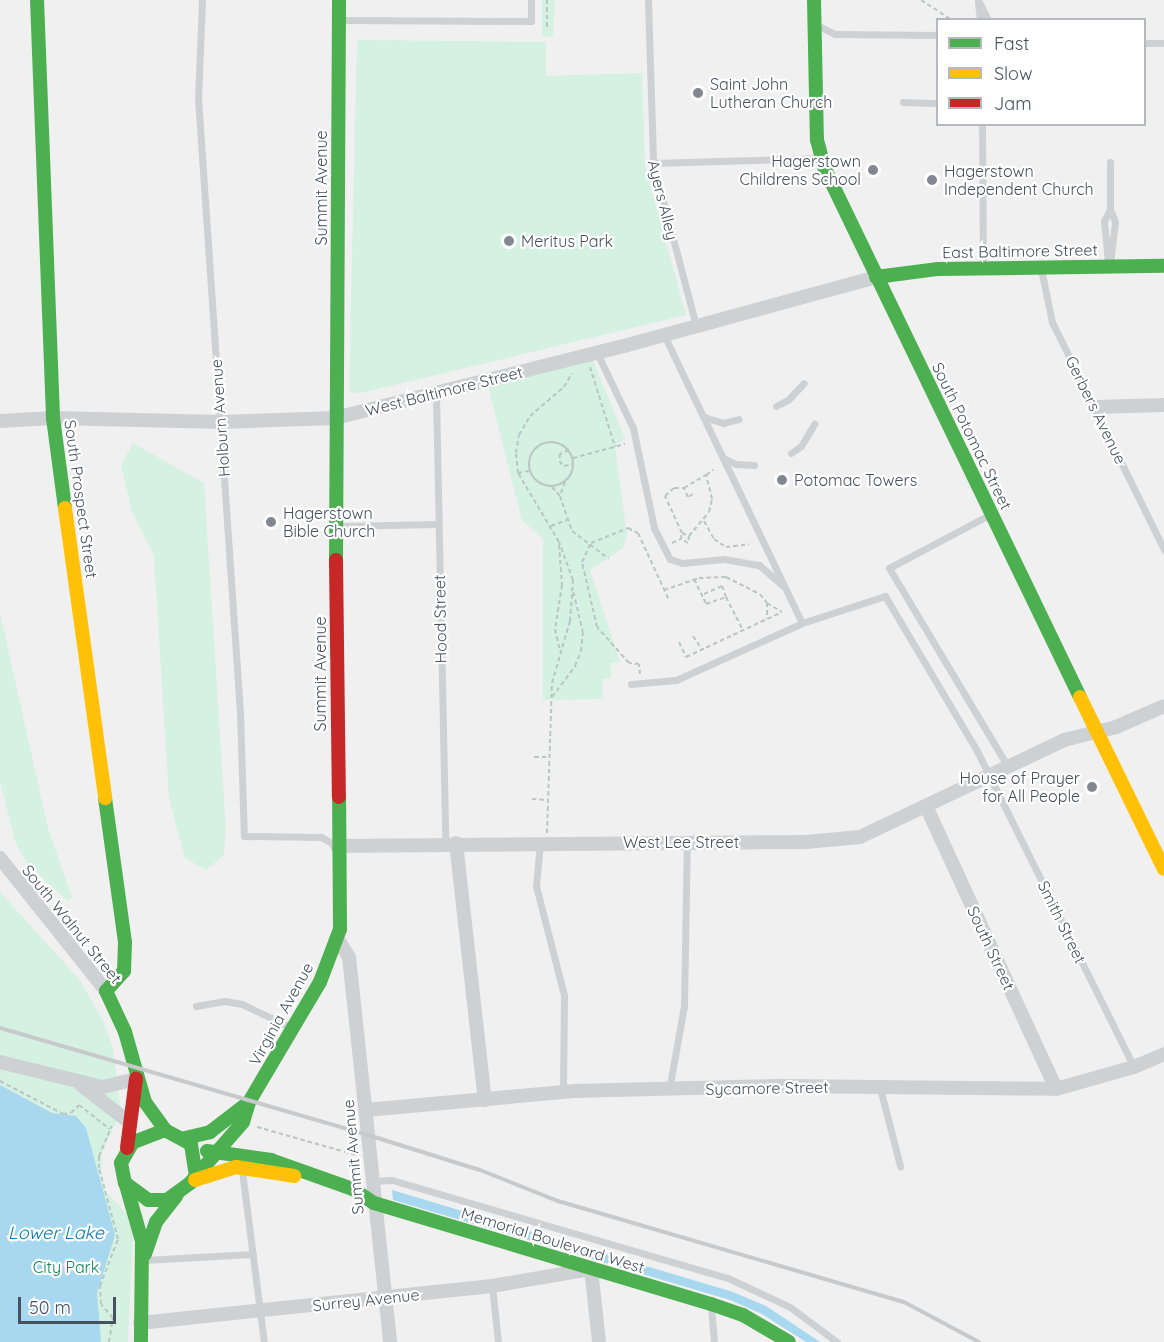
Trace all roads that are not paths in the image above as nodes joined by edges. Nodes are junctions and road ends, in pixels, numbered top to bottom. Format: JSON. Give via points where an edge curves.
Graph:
{"nodes":[{"id":1,"x":37,"y":0,"type":"edge"},
{"id":2,"x":202,"y":0,"type":"edge"},
{"id":3,"x":339,"y":0,"type":"edge"},
{"id":4,"x":531,"y":0,"type":"edge"},
{"id":5,"x":648,"y":0,"type":"edge"},
{"id":6,"x":814,"y":0,"type":"edge"},
{"id":7,"x":978,"y":0,"type":"edge"},
{"id":8,"x":980,"y":18,"type":"edge"},
{"id":9,"x":987,"y":18,"type":"edge"},
{"id":10,"x":339,"y":20,"type":"junction"},
{"id":11,"x":814,"y":24,"type":"junction"},
{"id":12,"x":936,"y":35,"type":"edge"},
{"id":13,"x":1146,"y":43,"type":"edge"},
{"id":14,"x":1164,"y":43,"type":"edge"},
{"id":15,"x":903,"y":102,"type":"dead end"},
{"id":16,"x":936,"y":103,"type":"edge"},
{"id":17,"x":982,"y":126,"type":"edge"},
{"id":18,"x":821,"y":158,"type":"junction"},
{"id":19,"x":1110,"y":162,"type":"dead end"},
{"id":20,"x":653,"y":163,"type":"junction"},
{"id":21,"x":1041,"y":267,"type":"junction"},
{"id":22,"x":1109,"y":267,"type":"junction"},
{"id":23,"x":1164,"y":267,"type":"edge"},
{"id":24,"x":983,"y":268,"type":"junction"},
{"id":25,"x":876,"y":277,"type":"junction"},
{"id":26,"x":696,"y":326,"type":"junction"},
{"id":27,"x":664,"y":335,"type":"junction"},
{"id":28,"x":597,"y":352,"type":"junction"},
{"id":29,"x":804,"y":383,"type":"dead end"},
{"id":30,"x":436,"y":394,"type":"junction"},
{"id":31,"x":1164,"y":405,"type":"edge"},
{"id":32,"x":776,"y":406,"type":"dead end"},
{"id":33,"x":1095,"y":407,"type":"junction"},
{"id":34,"x":704,"y":417,"type":"junction"},
{"id":35,"x":53,"y":418,"type":"junction"},
{"id":36,"x":335,"y":418,"type":"junction"},
{"id":37,"x":739,"y":419,"type":"dead end"},
{"id":38,"x":0,"y":421,"type":"edge"},
{"id":39,"x":221,"y":422,"type":"junction"},
{"id":40,"x":814,"y":424,"type":"dead end"},
{"id":41,"x":791,"y":453,"type":"dead end"},
{"id":42,"x":723,"y":458,"type":"junction"},
{"id":43,"x":754,"y":465,"type":"dead end"},
{"id":44,"x":991,"y":514,"type":"junction"},
{"id":45,"x":438,"y":524,"type":"junction"},
{"id":46,"x":336,"y":526,"type":"junction"},
{"id":47,"x":1164,"y":550,"type":"edge"},
{"id":48,"x":783,"y":586,"type":"junction"},
{"id":49,"x":802,"y":622,"type":"junction"},
{"id":50,"x":631,"y":684,"type":"dead end"},
{"id":51,"x":1164,"y":706,"type":"edge"},
{"id":52,"x":1097,"y":733,"type":"junction"},
{"id":53,"x":1008,"y":767,"type":"junction"},
{"id":54,"x":990,"y":776,"type":"junction"},
{"id":55,"x":926,"y":806,"type":"junction"},
{"id":56,"x":244,"y":836,"type":"joint"},
{"id":57,"x":687,"y":842,"type":"junction"},
{"id":58,"x":450,"y":843,"type":"junction"},
{"id":59,"x":543,"y":843,"type":"junction"},
{"id":60,"x":337,"y":846,"type":"junction"},
{"id":61,"x":0,"y":858,"type":"edge"},
{"id":62,"x":1164,"y":869,"type":"edge"},
{"id":63,"x":337,"y":938,"type":"junction"},
{"id":64,"x":106,"y":991,"type":"junction"},
{"id":65,"x":196,"y":1006,"type":"dead end"},
{"id":66,"x":294,"y":1029,"type":"junction"},
{"id":67,"x":1164,"y":1054,"type":"edge"},
{"id":68,"x":0,"y":1062,"type":"edge"},
{"id":69,"x":1134,"y":1067,"type":"junction"},
{"id":70,"x":136,"y":1079,"type":"junction"},
{"id":71,"x":79,"y":1084,"type":"junction"},
{"id":72,"x":880,"y":1088,"type":"junction"},
{"id":73,"x":1056,"y":1089,"type":"junction"},
{"id":74,"x":669,"y":1090,"type":"junction"},
{"id":75,"x":562,"y":1092,"type":"junction"},
{"id":76,"x":484,"y":1100,"type":"junction"},
{"id":77,"x":249,"y":1102,"type":"junction"},
{"id":78,"x":366,"y":1110,"type":"junction"},
{"id":79,"x":129,"y":1122,"type":"junction"},
{"id":80,"x":247,"y":1124,"type":"junction"},
{"id":81,"x":165,"y":1130,"type":"junction"},
{"id":82,"x":188,"y":1141,"type":"junction"},
{"id":83,"x":127,"y":1148,"type":"junction"},
{"id":84,"x":217,"y":1153,"type":"junction"},
{"id":85,"x":261,"y":1158,"type":"junction"},
{"id":86,"x":900,"y":1166,"type":"dead end"},
{"id":87,"x":243,"y":1168,"type":"junction"},
{"id":88,"x":306,"y":1174,"type":"junction"},
{"id":89,"x":193,"y":1180,"type":"junction"},
{"id":90,"x":373,"y":1181,"type":"junction"},
{"id":91,"x":125,"y":1183,"type":"junction"},
{"id":92,"x":176,"y":1196,"type":"junction"},
{"id":93,"x":374,"y":1203,"type":"junction"},
{"id":94,"x":253,"y":1254,"type":"junction"},
{"id":95,"x":143,"y":1260,"type":"junction"},
{"id":96,"x":591,"y":1269,"type":"junction"},
{"id":97,"x":492,"y":1286,"type":"junction"},
{"id":98,"x":385,"y":1298,"type":"junction"},
{"id":99,"x":711,"y":1304,"type":"junction"},
{"id":100,"x":261,"y":1311,"type":"junction"},
{"id":101,"x":140,"y":1323,"type":"junction"},
{"id":102,"x":141,"y":1342,"type":"edge"},
{"id":103,"x":264,"y":1342,"type":"edge"},
{"id":104,"x":390,"y":1342,"type":"edge"},
{"id":105,"x":498,"y":1342,"type":"edge"},
{"id":106,"x":599,"y":1342,"type":"edge"},
{"id":107,"x":714,"y":1342,"type":"edge"},
{"id":108,"x":789,"y":1342,"type":"edge"},
{"id":109,"x":837,"y":1342,"type":"edge"}],
"edges":[{"from":1,"to":35,"type":"main road","name":"South Prospect Street"},
{"from":2,"to":39,"type":"lane","name":"Holburn Avenue","via":[[198,98]]},
{"from":3,"to":10,"type":"main road","name":"Summit Avenue"},
{"from":4,"to":10,"type":"lane","via":[[531,21]]},
{"from":5,"to":20,"type":"lane","name":"Ayers Alley"},
{"from":6,"to":11,"type":"main road","name":"South Potomac Street"},
{"from":7,"to":8,"type":"lane"},
{"from":7,"to":9,"type":"lane"},
{"from":10,"to":36,"type":"main road","name":"Summit Avenue"},
{"from":11,"to":12,"type":"lane","via":[[835,34]]},
{"from":11,"to":18,"type":"main road","name":"South Potomac Street","via":[[816,123]]},
{"from":13,"to":14,"type":"lane"},
{"from":15,"to":16,"type":"lane"},
{"from":17,"to":24,"type":"lane"},
{"from":18,"to":20,"type":"lane"},
{"from":18,"to":25,"type":"main road","name":"South Potomac Street"},
{"from":19,"to":22,"type":"lane","via":[[1110,209],[1104,221]]},
{"from":20,"to":26,"type":"lane","name":"Ayers Alley"},
{"from":21,"to":22,"type":"main road","name":"East Baltimore Street"},
{"from":21,"to":24,"type":"main road","name":"East Baltimore Street"},
{"from":21,"to":33,"type":"lane","name":"Gerbers Avenue","via":[[1052,322]]},
{"from":22,"to":23,"type":"main road","name":"East Baltimore Street"},
{"from":24,"to":25,"type":"main road","name":"East Baltimore Street","via":[[914,270]]},
{"from":25,"to":26,"type":"street","name":"West Baltimore Street"},
{"from":25,"to":44,"type":"main road","name":"South Potomac Street"},
{"from":26,"to":27,"type":"street","name":"West Baltimore Street"},
{"from":27,"to":28,"type":"street","name":"West Baltimore Street"},
{"from":27,"to":34,"type":"lane"},
{"from":28,"to":30,"type":"street","name":"West Baltimore Street"},
{"from":28,"to":48,"type":"lane","via":[[637,442],[654,528],[670,559],[682,564],[724,558],[759,565]]},
{"from":29,"to":32,"type":"lane","via":[[789,400]]},
{"from":30,"to":36,"type":"street","name":"West Baltimore Street"},
{"from":30,"to":45,"type":"lane","name":"Hood Street"},
{"from":31,"to":33,"type":"street"},
{"from":33,"to":47,"type":"lane","name":"Gerbers Avenue"},
{"from":34,"to":37,"type":"lane","via":[[723,423]]},
{"from":34,"to":42,"type":"lane"},
{"from":35,"to":38,"type":"street","name":"West Baltimore Street"},
{"from":35,"to":39,"type":"street","name":"West Baltimore Street"},
{"from":35,"to":64,"type":"main road","name":"South Prospect Street","via":[[125,943],[124,971]]},
{"from":36,"to":39,"type":"street","name":"West Baltimore Street"},
{"from":36,"to":46,"type":"main road","name":"Summit Avenue"},
{"from":39,"to":56,"type":"lane","name":"Holburn Avenue"},
{"from":40,"to":41,"type":"lane","via":[[801,446]]},
{"from":42,"to":43,"type":"lane"},
{"from":42,"to":48,"type":"lane"},
{"from":44,"to":52,"type":"main road","name":"South Potomac Street"},
{"from":44,"to":53,"type":"lane","via":[[889,568]]},
{"from":45,"to":46,"type":"lane"},
{"from":45,"to":58,"type":"lane","name":"Hood Street"},
{"from":46,"to":60,"type":"main road","name":"Summit Avenue"},
{"from":48,"to":49,"type":"lane"},
{"from":49,"to":50,"type":"lane","via":[[676,680]]},
{"from":49,"to":54,"type":"lane","name":"Smith Street","via":[[885,596]]},
{"from":51,"to":52,"type":"street","name":"West Lee Street"},
{"from":52,"to":53,"type":"street","name":"West Lee Street","via":[[1064,740]]},
{"from":52,"to":62,"type":"main road","name":"South Potomac Street"},
{"from":53,"to":54,"type":"street","name":"West Lee Street"},
{"from":54,"to":55,"type":"street","name":"West Lee Street"},
{"from":54,"to":69,"type":"lane","name":"Smith Street"},
{"from":55,"to":57,"type":"street","name":"West Lee Street","via":[[860,837],[836,841]]},
{"from":55,"to":73,"type":"street","name":"South Street"},
{"from":56,"to":60,"type":"lane","name":"West Lee Street","via":[[321,837]]},
{"from":57,"to":59,"type":"street","name":"West Lee Street"},
{"from":57,"to":74,"type":"lane","via":[[684,1006]]},
{"from":58,"to":59,"type":"street","name":"West Lee Street"},
{"from":58,"to":60,"type":"street","name":"West Lee Street"},
{"from":58,"to":76,"type":"street","name":"Hood Street"},
{"from":59,"to":75,"type":"lane","via":[[536,886],[564,995]]},
{"from":60,"to":63,"type":"main road","name":"Summit Avenue"},
{"from":61,"to":64,"type":"street","name":"South Walnut Street"},
{"from":63,"to":66,"type":"main road","name":"Virginia Avenue"},
{"from":63,"to":78,"type":"street","name":"Summit Avenue","via":[[349,957]]},
{"from":64,"to":70,"type":"main road","name":"South Walnut Street","via":[[126,1032]]},
{"from":65,"to":66,"type":"lane","via":[[225,1001],[242,1004]]},
{"from":66,"to":77,"type":"main road","name":"Virginia Avenue"},
{"from":67,"to":69,"type":"street","name":"Sycamore Street"},
{"from":68,"to":71,"type":"street"},
{"from":69,"to":73,"type":"street","name":"Sycamore Street"},
{"from":70,"to":71,"type":"street","via":[[102,1087]]},
{"from":70,"to":79,"type":"main road","name":"South Walnut Street"},
{"from":70,"to":81,"type":"main road","name":"South Walnut Street","via":[[152,1115]]},
{"from":71,"to":79,"type":"street"},
{"from":72,"to":73,"type":"street","name":"Sycamore Street"},
{"from":72,"to":74,"type":"street","name":"Sycamore Street"},
{"from":72,"to":86,"type":"lane"},
{"from":74,"to":75,"type":"street","name":"Sycamore Street"},
{"from":75,"to":76,"type":"street","name":"Sycamore Street"},
{"from":76,"to":78,"type":"street","name":"Sycamore Street"},
{"from":77,"to":80,"type":"main road","name":"Virginia Avenue"},
{"from":77,"to":82,"type":"main road","name":"Virginia Avenue","via":[[210,1132]]},
{"from":78,"to":90,"type":"street","name":"Summit Avenue"},
{"from":79,"to":83,"type":"main road","name":"South Walnut Street"},
{"from":80,"to":84,"type":"main road","name":"Virginia Avenue"},
{"from":80,"to":85,"type":"main road","via":[[244,1141]]},
{"from":81,"to":82,"type":"main road"},
{"from":81,"to":83,"type":"main road","via":[[143,1136]]},
{"from":82,"to":84,"type":"main road","name":"Memorial Boulevard West"},
{"from":82,"to":89,"type":"main road","via":[[196,1159]]},
{"from":83,"to":91,"type":"main road","via":[[121,1163]]},
{"from":84,"to":85,"type":"main road","name":"Memorial Boulevard West"},
{"from":84,"to":89,"type":"main road","name":"Virginia Avenue"},
{"from":85,"to":88,"type":"main road","name":"Memorial Boulevard West"},
{"from":87,"to":88,"type":"main road","name":"Memorial Boulevard West","via":[[287,1178]]},
{"from":87,"to":89,"type":"main road","name":"Memorial Boulevard West","via":[[217,1171]]},
{"from":87,"to":94,"type":"lane"},
{"from":88,"to":93,"type":"main road","name":"Memorial Boulevard West","via":[[353,1189]]},
{"from":89,"to":92,"type":"main road"},
{"from":90,"to":93,"type":"street","name":"Summit Avenue"},
{"from":90,"to":109,"type":"lane","via":[[392,1180],[728,1278],[790,1306]]},
{"from":91,"to":92,"type":"main road","via":[[148,1200]]},
{"from":91,"to":95,"type":"main road","via":[[140,1226]]},
{"from":92,"to":95,"type":"main road","via":[[156,1222]]},
{"from":93,"to":96,"type":"main road","name":"Memorial Boulevard West"},
{"from":93,"to":98,"type":"street","name":"Summit Avenue"},
{"from":94,"to":95,"type":"lane"},
{"from":94,"to":100,"type":"lane"},
{"from":95,"to":101,"type":"main road"},
{"from":96,"to":97,"type":"street","name":"Surrey Avenue"},
{"from":96,"to":99,"type":"main road","name":"Memorial Boulevard West"},
{"from":96,"to":106,"type":"street"},
{"from":97,"to":98,"type":"street","name":"Surrey Avenue"},
{"from":97,"to":105,"type":"lane"},
{"from":98,"to":100,"type":"street","name":"Surrey Avenue"},
{"from":98,"to":104,"type":"street","name":"Summit Avenue"},
{"from":99,"to":107,"type":"lane"},
{"from":99,"to":108,"type":"main road","name":"Memorial Boulevard West","via":[[743,1315]]},
{"from":100,"to":101,"type":"street","name":"Surrey Avenue"},
{"from":100,"to":103,"type":"lane"},
{"from":101,"to":102,"type":"main road"}]}
